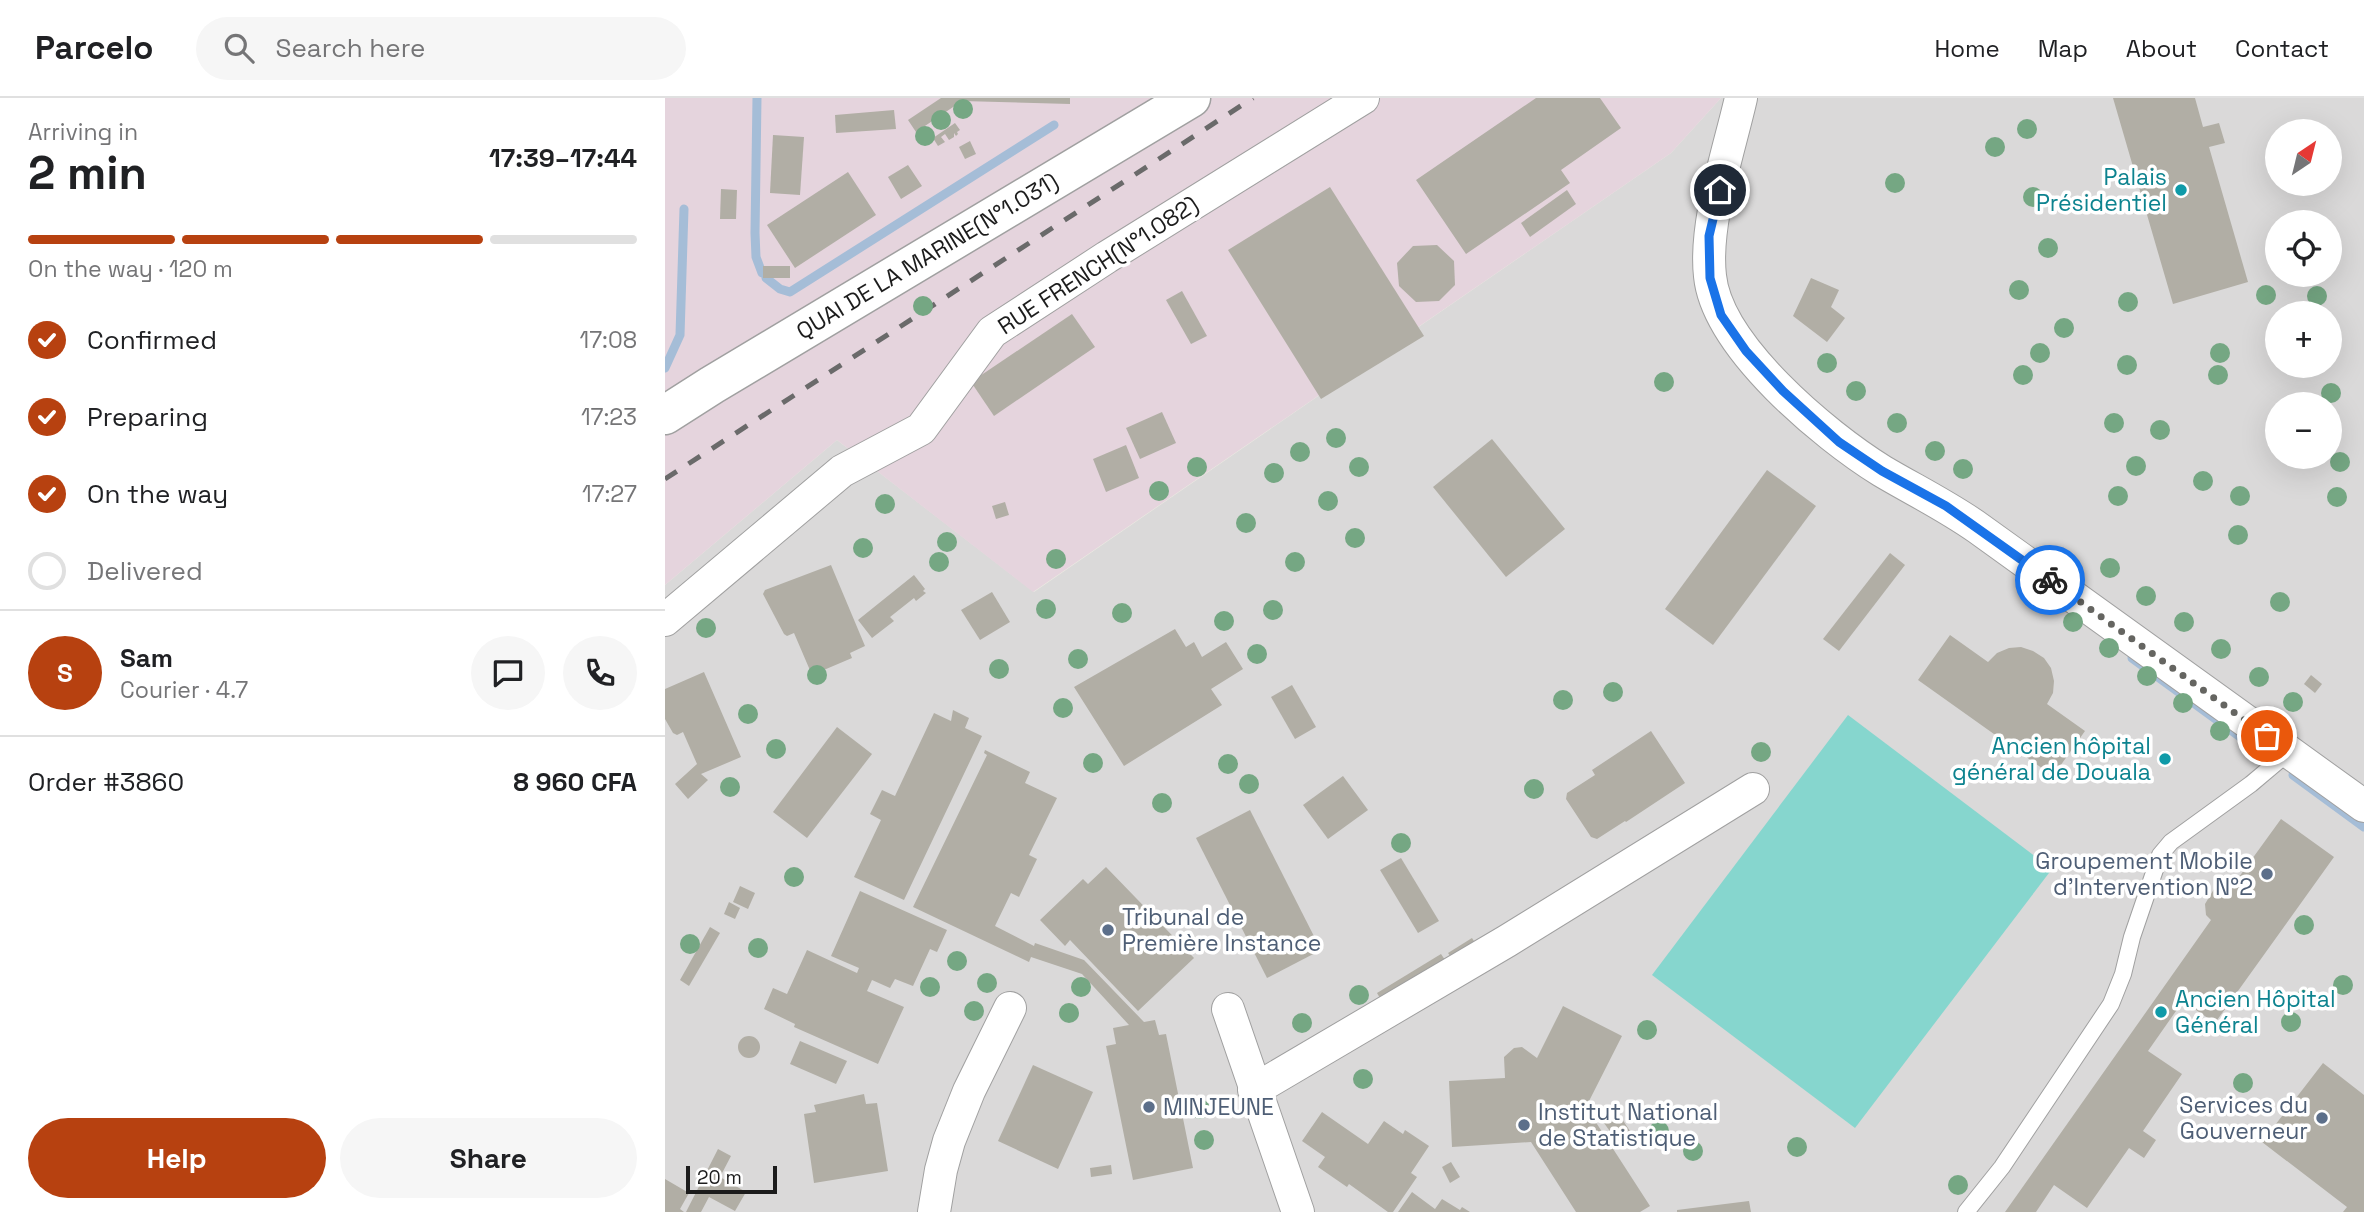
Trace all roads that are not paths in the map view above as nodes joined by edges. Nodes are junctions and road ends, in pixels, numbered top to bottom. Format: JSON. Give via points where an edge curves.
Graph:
{"nodes":[{"id":1,"x":1191,"y":98,"type":"edge"},
{"id":2,"x":1363,"y":98,"type":"edge"},
{"id":3,"x":1741,"y":98,"type":"edge"},
{"id":4,"x":665,"y":415,"type":"edge"},
{"id":5,"x":665,"y":620,"type":"edge"},
{"id":6,"x":2289,"y":752,"type":"junction"},
{"id":7,"x":1753,"y":789,"type":"dead end"},
{"id":8,"x":2364,"y":806,"type":"edge"},
{"id":9,"x":1010,"y":1008,"type":"dead end"},
{"id":10,"x":1228,"y":1009,"type":"dead end"},
{"id":11,"x":1254,"y":1090,"type":"junction"},
{"id":12,"x":933,"y":1212,"type":"edge"},
{"id":13,"x":1298,"y":1212,"type":"edge"},
{"id":14,"x":1966,"y":1212,"type":"edge"}],
"edges":[{"from":1,"to":4,"type":"street","name":"QUAI DE LA MARINE(N°1.031)"},
{"from":2,"to":5,"type":"street","name":"RUE FRENCH(N°1.082)","via":[[992,332],[921,429],[842,471]]},
{"from":3,"to":6,"type":"street","via":[[1709,236],[1710,278],[1721,315],[1746,351],[1839,442],[1978,528]]},
{"from":6,"to":8,"type":"street"},
{"from":6,"to":14,"type":"lane","via":[[2160,855],[2111,1004],[2002,1167]]},
{"from":7,"to":11,"type":"street"},
{"from":9,"to":12,"type":"street","via":[[949,1141]]},
{"from":10,"to":11,"type":"street"},
{"from":11,"to":13,"type":"street"}]}
